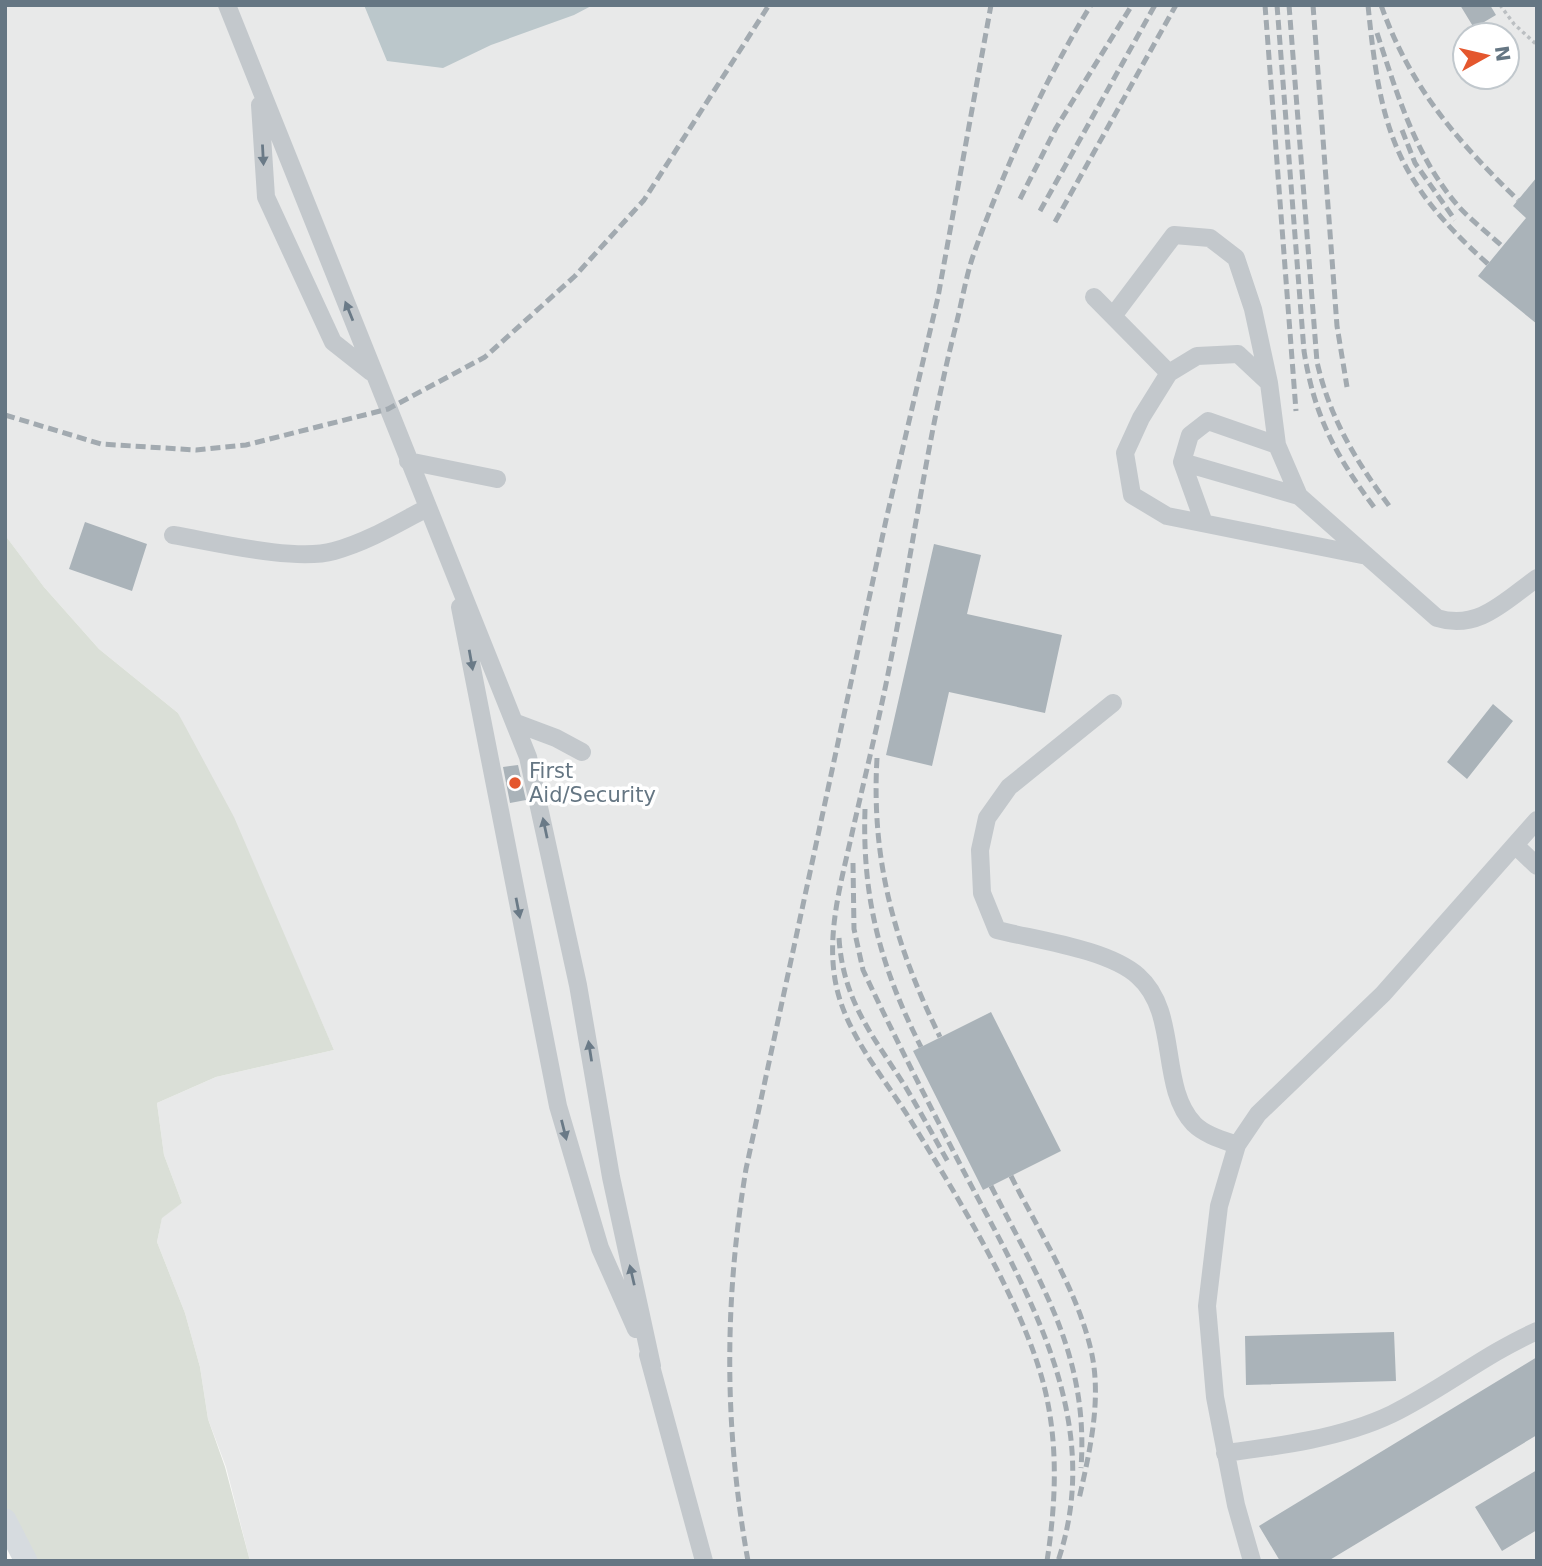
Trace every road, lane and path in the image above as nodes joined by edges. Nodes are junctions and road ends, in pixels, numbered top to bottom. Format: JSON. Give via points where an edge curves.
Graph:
{"nodes":[{"id":1,"x":226,"y":5,"type":"edge"},
{"id":2,"x":1500,"y":5,"type":"edge"},
{"id":3,"x":1537,"y":45,"type":"edge"},
{"id":4,"x":259,"y":87,"type":"junction"},
{"id":5,"x":1094,"y":297,"type":"dead end"},
{"id":6,"x":1114,"y":317,"type":"junction"},
{"id":7,"x":1169,"y":373,"type":"junction"},
{"id":8,"x":374,"y":375,"type":"junction"},
{"id":9,"x":1269,"y":383,"type":"junction"},
{"id":10,"x":1277,"y":445,"type":"junction"},
{"id":11,"x":408,"y":461,"type":"junction"},
{"id":12,"x":1182,"y":462,"type":"junction"},
{"id":13,"x":497,"y":479,"type":"dead end"},
{"id":14,"x":1299,"y":496,"type":"junction"},
{"id":15,"x":427,"y":508,"type":"junction"},
{"id":16,"x":1204,"y":523,"type":"junction"},
{"id":17,"x":173,"y":535,"type":"dead end"},
{"id":18,"x":1362,"y":555,"type":"junction"},
{"id":19,"x":452,"y":569,"type":"junction"},
{"id":20,"x":1537,"y":578,"type":"edge"},
{"id":21,"x":1113,"y":703,"type":"dead end"},
{"id":22,"x":516,"y":723,"type":"junction"},
{"id":23,"x":582,"y":752,"type":"dead end"},
{"id":24,"x":1537,"y":820,"type":"edge"},
{"id":25,"x":1516,"y":846,"type":"junction"},
{"id":26,"x":1537,"y":866,"type":"edge"},
{"id":27,"x":1237,"y":1145,"type":"junction"},
{"id":28,"x":1537,"y":1331,"type":"edge"},
{"id":29,"x":652,"y":1364,"type":"junction"},
{"id":30,"x":1225,"y":1453,"type":"junction"},
{"id":31,"x":5,"y":1520,"type":"edge"},
{"id":32,"x":26,"y":1561,"type":"edge"},
{"id":33,"x":704,"y":1561,"type":"edge"},
{"id":34,"x":1252,"y":1561,"type":"edge"}],
"edges":[{"from":1,"to":4,"type":"street"},
{"from":2,"to":3,"type":"path"},
{"from":8,"to":4,"type":"street","one_way":true},
{"from":4,"to":8,"type":"street","one_way":true,"via":[[266,197],[333,342]]},
{"from":5,"to":6,"type":"street"},
{"from":6,"to":7,"type":"street"},
{"from":6,"to":9,"type":"street","via":[[1174,235],[1210,238],[1236,258]]},
{"from":7,"to":9,"type":"street","via":[[1197,356],[1238,354]]},
{"from":7,"to":16,"type":"street","via":[[1125,453],[1132,495],[1167,516]]},
{"from":8,"to":11,"type":"street"},
{"from":9,"to":10,"type":"street"},
{"from":10,"to":12,"type":"street","via":[[1208,421],[1190,435]]},
{"from":10,"to":14,"type":"street"},
{"from":11,"to":13,"type":"street"},
{"from":11,"to":15,"type":"street"},
{"from":12,"to":14,"type":"street"},
{"from":12,"to":16,"type":"street"},
{"from":14,"to":18,"type":"street"},
{"from":15,"to":17,"type":"street","via":[[332,552],[299,554]]},
{"from":15,"to":19,"type":"street"},
{"from":16,"to":18,"type":"street"},
{"from":18,"to":20,"type":"street","via":[[1437,618],[1453,623],[1479,620]]},
{"from":19,"to":22,"type":"street"},
{"from":19,"to":29,"type":"street","one_way":true,"via":[[568,1145],[600,1248]]},
{"from":21,"to":27,"type":"street","via":[[1009,786],[987,818],[980,850],[982,892],[997,930],[1102,957],[1137,975],[1162,1014],[1177,1090],[1193,1123]]},
{"from":22,"to":23,"type":"street"},
{"from":29,"to":22,"type":"street","one_way":true,"via":[[611,1177],[538,793]]},
{"from":24,"to":25,"type":"street"},
{"from":25,"to":26,"type":"street"},
{"from":25,"to":27,"type":"street","via":[[1383,994],[1274,1096]]},
{"from":27,"to":30,"type":"street","via":[[1219,1206],[1207,1306]]},
{"from":28,"to":30,"type":"street","via":[[1494,1350],[1392,1414],[1277,1446]]},
{"from":29,"to":33,"type":"street"},
{"from":30,"to":34,"type":"street"},
{"from":31,"to":32,"type":"main road"}]}
